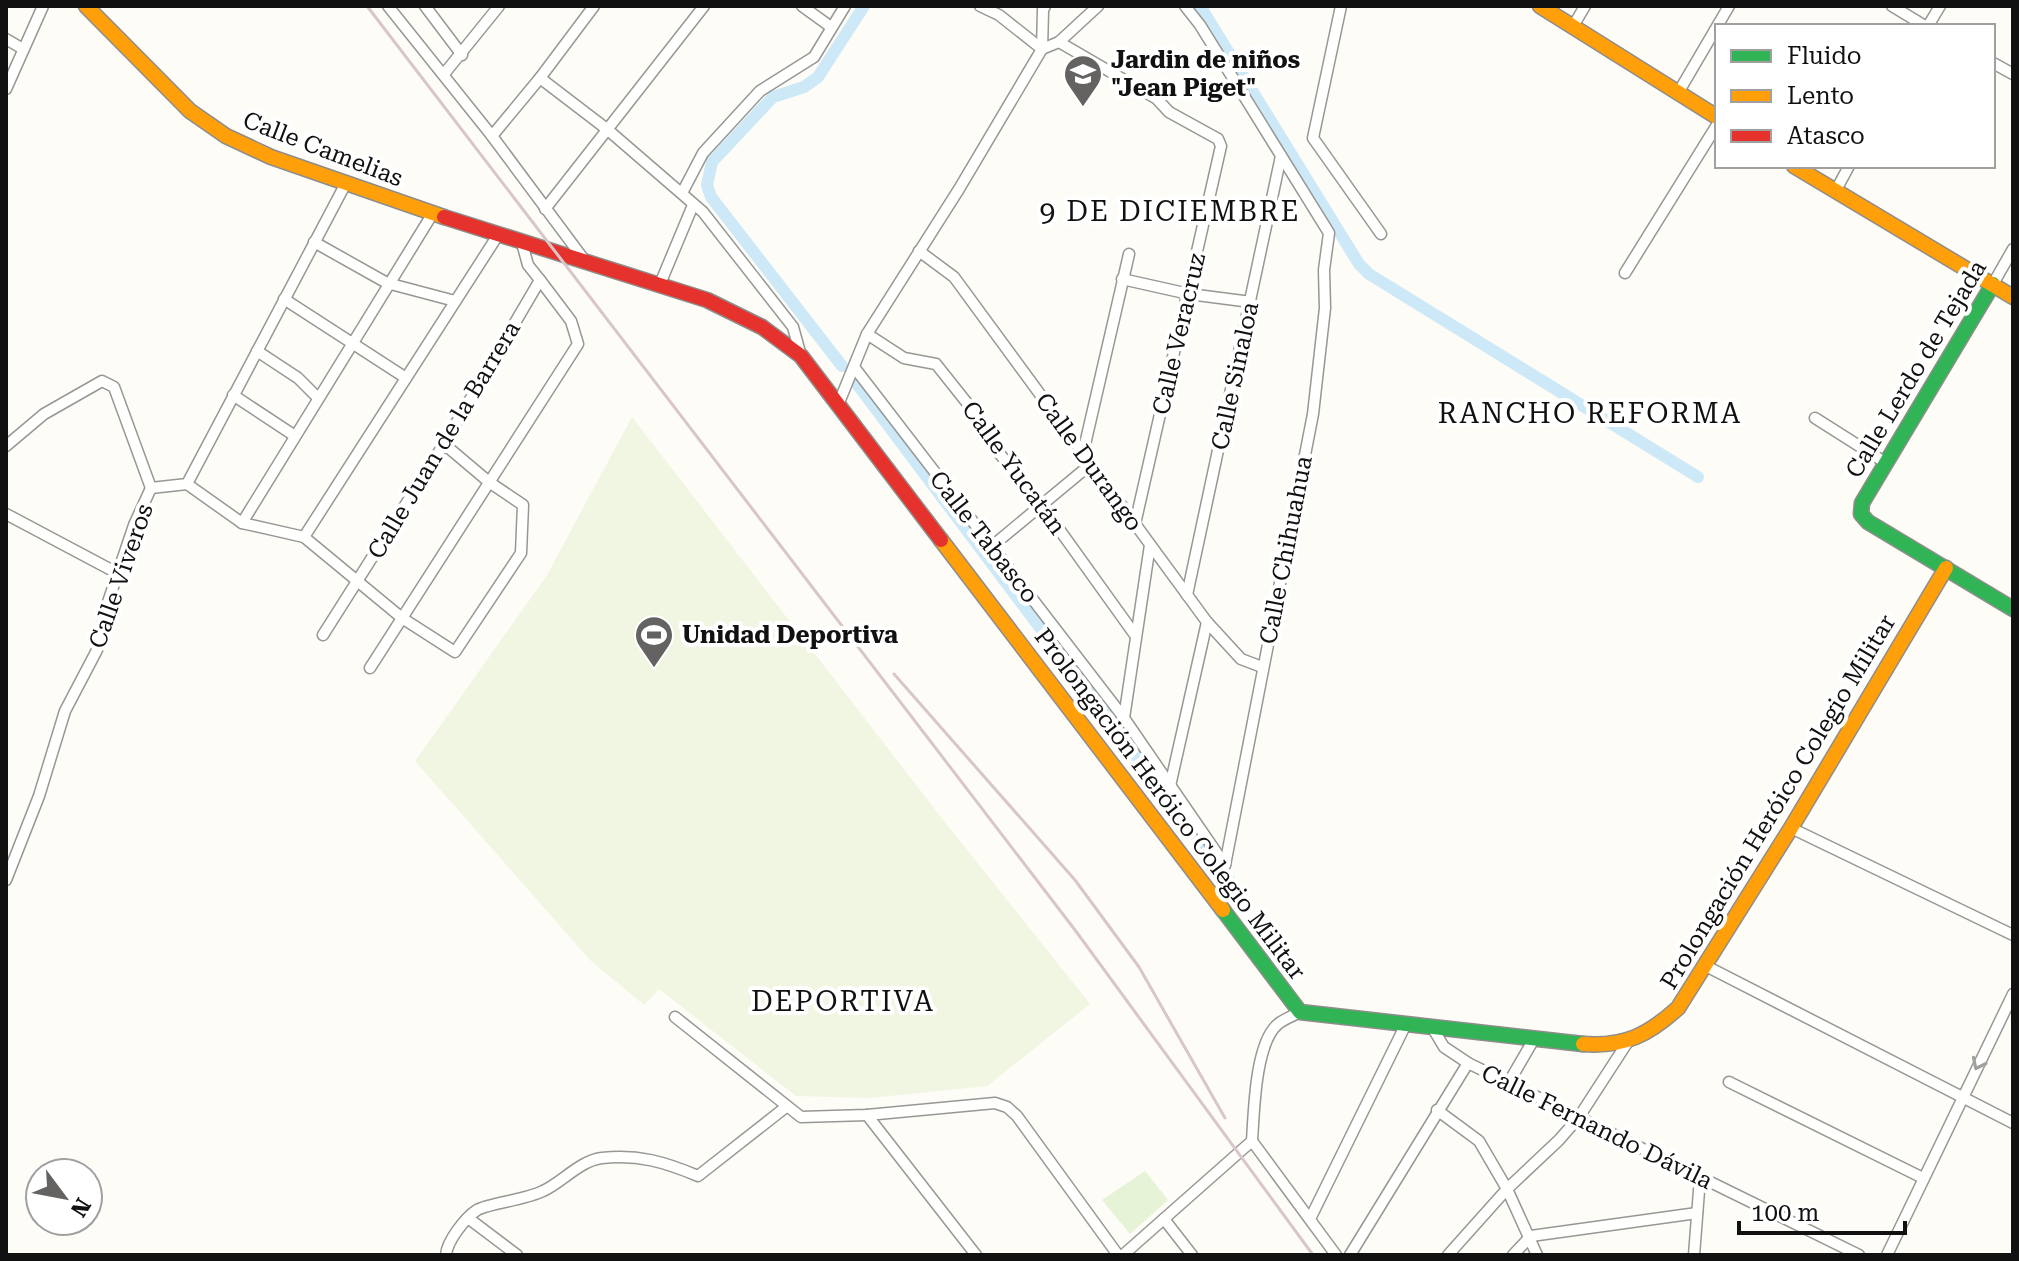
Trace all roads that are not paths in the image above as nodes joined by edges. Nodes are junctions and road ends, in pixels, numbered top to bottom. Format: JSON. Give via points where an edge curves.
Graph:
{"nodes":[{"id":1,"x":43,"y":6,"type":"edge"},
{"id":2,"x":86,"y":6,"type":"edge"},
{"id":3,"x":388,"y":6,"type":"edge"},
{"id":4,"x":425,"y":6,"type":"edge"},
{"id":5,"x":499,"y":6,"type":"edge"},
{"id":6,"x":594,"y":6,"type":"edge"},
{"id":7,"x":704,"y":6,"type":"edge"},
{"id":8,"x":802,"y":6,"type":"edge"},
{"id":9,"x":845,"y":6,"type":"edge"},
{"id":10,"x":980,"y":6,"type":"edge"},
{"id":11,"x":1045,"y":6,"type":"edge"},
{"id":12,"x":1098,"y":6,"type":"edge"},
{"id":13,"x":1185,"y":6,"type":"edge"},
{"id":14,"x":1341,"y":6,"type":"edge"},
{"id":15,"x":1540,"y":6,"type":"edge"},
{"id":16,"x":1585,"y":6,"type":"edge"},
{"id":17,"x":1729,"y":6,"type":"edge"},
{"id":18,"x":1892,"y":6,"type":"edge"},
{"id":19,"x":1940,"y":6,"type":"edge"},
{"id":20,"x":1718,"y":24,"type":"edge"},
{"id":21,"x":1924,"y":24,"type":"edge"},
{"id":22,"x":1928,"y":24,"type":"edge"},
{"id":23,"x":831,"y":27,"type":"junction"},
{"id":24,"x":1572,"y":28,"type":"junction"},
{"id":25,"x":1715,"y":30,"type":"edge"},
{"id":26,"x":6,"y":39,"type":"edge"},
{"id":27,"x":1059,"y":42,"type":"junction"},
{"id":28,"x":23,"y":49,"type":"junction"},
{"id":29,"x":1042,"y":49,"type":"junction"},
{"id":30,"x":462,"y":55,"type":"junction"},
{"id":31,"x":1995,"y":64,"type":"edge"},
{"id":32,"x":444,"y":74,"type":"junction"},
{"id":33,"x":2013,"y":74,"type":"edge"},
{"id":34,"x":540,"y":78,"type":"junction"},
{"id":35,"x":6,"y":89,"type":"edge"},
{"id":36,"x":1678,"y":93,"type":"junction"},
{"id":37,"x":1715,"y":116,"type":"edge"},
{"id":38,"x":1715,"y":128,"type":"edge"},
{"id":39,"x":608,"y":130,"type":"junction"},
{"id":40,"x":492,"y":136,"type":"junction"},
{"id":41,"x":1281,"y":156,"type":"junction"},
{"id":42,"x":1797,"y":168,"type":"edge"},
{"id":43,"x":1848,"y":168,"type":"edge"},
{"id":44,"x":346,"y":183,"type":"junction"},
{"id":45,"x":1835,"y":192,"type":"junction"},
{"id":46,"x":682,"y":193,"type":"junction"},
{"id":47,"x":693,"y":205,"type":"junction"},
{"id":48,"x":545,"y":209,"type":"junction"},
{"id":49,"x":433,"y":213,"type":"junction"},
{"id":50,"x":1381,"y":234,"type":"dead end"},
{"id":51,"x":498,"y":235,"type":"junction"},
{"id":52,"x":314,"y":242,"type":"junction"},
{"id":53,"x":522,"y":243,"type":"junction"},
{"id":54,"x":542,"y":248,"type":"joint"},
{"id":55,"x":2013,"y":249,"type":"edge"},
{"id":56,"x":919,"y":251,"type":"junction"},
{"id":57,"x":1129,"y":254,"type":"dead end"},
{"id":58,"x":585,"y":261,"type":"junction"},
{"id":59,"x":1625,"y":273,"type":"dead end"},
{"id":60,"x":1122,"y":279,"type":"junction"},
{"id":61,"x":540,"y":280,"type":"junction"},
{"id":62,"x":387,"y":283,"type":"junction"},
{"id":63,"x":660,"y":284,"type":"junction"},
{"id":64,"x":1993,"y":284,"type":"junction"},
{"id":65,"x":1189,"y":294,"type":"junction"},
{"id":66,"x":2013,"y":297,"type":"edge"},
{"id":67,"x":284,"y":299,"type":"junction"},
{"id":68,"x":455,"y":301,"type":"junction"},
{"id":69,"x":1251,"y":302,"type":"junction"},
{"id":70,"x":867,"y":334,"type":"junction"},
{"id":71,"x":351,"y":343,"type":"junction"},
{"id":72,"x":257,"y":351,"type":"junction"},
{"id":73,"x":801,"y":356,"type":"junction"},
{"id":74,"x":854,"y":367,"type":"junction"},
{"id":75,"x":406,"y":378,"type":"junction"},
{"id":76,"x":233,"y":395,"type":"junction"},
{"id":77,"x":318,"y":398,"type":"junction"},
{"id":78,"x":838,"y":405,"type":"junction"},
{"id":79,"x":1815,"y":418,"type":"dead end"},
{"id":80,"x":295,"y":436,"type":"junction"},
{"id":81,"x":444,"y":444,"type":"junction"},
{"id":82,"x":6,"y":446,"type":"edge"},
{"id":83,"x":1083,"y":453,"type":"junction"},
{"id":84,"x":1886,"y":463,"type":"junction"},
{"id":85,"x":1091,"y":464,"type":"junction"},
{"id":86,"x":489,"y":482,"type":"junction"},
{"id":87,"x":187,"y":484,"type":"junction"},
{"id":88,"x":151,"y":488,"type":"junction"},
{"id":89,"x":1041,"y":504,"type":"junction"},
{"id":90,"x":6,"y":514,"type":"edge"},
{"id":91,"x":242,"y":523,"type":"junction"},
{"id":92,"x":1135,"y":524,"type":"junction"},
{"id":93,"x":304,"y":537,"type":"junction"},
{"id":94,"x":1150,"y":545,"type":"junction"},
{"id":95,"x":991,"y":547,"type":"junction"},
{"id":96,"x":1946,"y":568,"type":"junction"},
{"id":97,"x":119,"y":574,"type":"junction"},
{"id":98,"x":356,"y":583,"type":"junction"},
{"id":99,"x":1187,"y":595,"type":"junction"},
{"id":100,"x":2013,"y":609,"type":"edge"},
{"id":101,"x":402,"y":618,"type":"junction"},
{"id":102,"x":1207,"y":622,"type":"junction"},
{"id":103,"x":323,"y":635,"type":"dead end"},
{"id":104,"x":1135,"y":635,"type":"junction"},
{"id":105,"x":1262,"y":667,"type":"junction"},
{"id":106,"x":370,"y":668,"type":"dead end"},
{"id":107,"x":1124,"y":718,"type":"junction"},
{"id":108,"x":1170,"y":786,"type":"junction"},
{"id":109,"x":1791,"y":828,"type":"junction"},
{"id":110,"x":1225,"y":865,"type":"joint"},
{"id":111,"x":6,"y":880,"type":"edge"},
{"id":112,"x":2013,"y":935,"type":"edge"},
{"id":113,"x":1704,"y":965,"type":"junction"},
{"id":114,"x":2013,"y":994,"type":"edge"},
{"id":115,"x":1300,"y":1012,"type":"junction"},
{"id":116,"x":675,"y":1017,"type":"dead end"},
{"id":117,"x":1406,"y":1024,"type":"junction"},
{"id":118,"x":1432,"y":1027,"type":"junction"},
{"id":119,"x":1534,"y":1039,"type":"junction"},
{"id":120,"x":1627,"y":1043,"type":"junction"},
{"id":121,"x":1468,"y":1063,"type":"junction"},
{"id":122,"x":1509,"y":1082,"type":"junction"},
{"id":123,"x":1729,"y":1082,"type":"dead end"},
{"id":124,"x":1962,"y":1096,"type":"junction"},
{"id":125,"x":786,"y":1107,"type":"junction"},
{"id":126,"x":1437,"y":1110,"type":"junction"},
{"id":127,"x":867,"y":1115,"type":"junction"},
{"id":128,"x":1579,"y":1117,"type":"junction"},
{"id":129,"x":2013,"y":1123,"type":"edge"},
{"id":130,"x":1252,"y":1141,"type":"junction"},
{"id":131,"x":1700,"y":1178,"type":"junction"},
{"id":132,"x":1923,"y":1178,"type":"junction"},
{"id":133,"x":1507,"y":1189,"type":"junction"},
{"id":134,"x":1697,"y":1213,"type":"junction"},
{"id":135,"x":468,"y":1218,"type":"junction"},
{"id":136,"x":1164,"y":1219,"type":"junction"},
{"id":137,"x":1310,"y":1219,"type":"junction"},
{"id":138,"x":1531,"y":1236,"type":"junction"},
{"id":139,"x":446,"y":1255,"type":"edge"},
{"id":140,"x":517,"y":1255,"type":"edge"},
{"id":141,"x":976,"y":1255,"type":"edge"},
{"id":142,"x":1121,"y":1255,"type":"edge"},
{"id":143,"x":1192,"y":1255,"type":"edge"},
{"id":144,"x":1336,"y":1255,"type":"edge"},
{"id":145,"x":1350,"y":1255,"type":"edge"},
{"id":146,"x":1448,"y":1255,"type":"edge"},
{"id":147,"x":1513,"y":1255,"type":"edge"},
{"id":148,"x":1537,"y":1255,"type":"edge"},
{"id":149,"x":1694,"y":1255,"type":"edge"},
{"id":150,"x":1859,"y":1255,"type":"edge"},
{"id":151,"x":1887,"y":1255,"type":"edge"}],
"edges":[{"from":1,"to":28,"type":"street"},
{"from":2,"to":44,"type":"street","name":"Calle Camelias","via":[[190,111],[226,136]]},
{"from":3,"to":32,"type":"street"},
{"from":4,"to":30,"type":"street"},
{"from":5,"to":30,"type":"street"},
{"from":6,"to":34,"type":"street"},
{"from":7,"to":39,"type":"street"},
{"from":8,"to":23,"type":"street"},
{"from":9,"to":23,"type":"street"},
{"from":10,"to":29,"type":"street"},
{"from":11,"to":29,"type":"street"},
{"from":12,"to":27,"type":"street"},
{"from":13,"to":41,"type":"street"},
{"from":14,"to":50,"type":"street","via":[[1313,138]]},
{"from":15,"to":24,"type":"street"},
{"from":16,"to":24,"type":"street"},
{"from":17,"to":20,"type":"street"},
{"from":18,"to":21,"type":"street"},
{"from":19,"to":22,"type":"street"},
{"from":23,"to":46,"type":"street","via":[[814,57],[760,91],[703,153]]},
{"from":24,"to":36,"type":"street"},
{"from":25,"to":36,"type":"street"},
{"from":26,"to":28,"type":"street"},
{"from":27,"to":29,"type":"street"},
{"from":27,"to":65,"type":"street","name":"Calle Veracruz","via":[[1218,139],[1221,146]]},
{"from":28,"to":35,"type":"street"},
{"from":29,"to":56,"type":"street"},
{"from":30,"to":32,"type":"street"},
{"from":31,"to":33,"type":"street"},
{"from":32,"to":40,"type":"street"},
{"from":34,"to":39,"type":"street"},
{"from":34,"to":40,"type":"street"},
{"from":36,"to":37,"type":"street"},
{"from":38,"to":59,"type":"street"},
{"from":39,"to":46,"type":"street"},
{"from":39,"to":48,"type":"street"},
{"from":40,"to":48,"type":"street"},
{"from":41,"to":69,"type":"street","name":"Calle Sinaloa"},
{"from":41,"to":105,"type":"street","name":"Calle Chihuahua","via":[[1329,233],[1313,414]]},
{"from":42,"to":45,"type":"street"},
{"from":43,"to":45,"type":"street"},
{"from":44,"to":49,"type":"street","name":"Calle Camelias"},
{"from":44,"to":52,"type":"street"},
{"from":45,"to":64,"type":"street"},
{"from":46,"to":47,"type":"street"},
{"from":47,"to":63,"type":"street"},
{"from":47,"to":73,"type":"street","via":[[793,327]]},
{"from":48,"to":58,"type":"street"},
{"from":49,"to":51,"type":"street","name":"Calle Camelias"},
{"from":49,"to":62,"type":"street"},
{"from":51,"to":53,"type":"street","name":"Calle Camelias"},
{"from":51,"to":68,"type":"street"},
{"from":52,"to":62,"type":"street"},
{"from":52,"to":67,"type":"street"},
{"from":53,"to":54,"type":"street","name":"Calle Camelias"},
{"from":53,"to":61,"type":"street","via":[[528,265]]},
{"from":54,"to":58,"type":"street","name":"Prolongación Heróico Colegio Militar"},
{"from":55,"to":64,"type":"street","name":"Calle Lerdo de Tejada"},
{"from":56,"to":70,"type":"street"},
{"from":56,"to":83,"type":"street","name":"Calle Durango","via":[[954,277]]},
{"from":57,"to":60,"type":"street"},
{"from":58,"to":63,"type":"street","name":"Prolongación Heróico Colegio Militar"},
{"from":60,"to":65,"type":"street"},
{"from":60,"to":83,"type":"street"},
{"from":61,"to":81,"type":"street","name":"Calle Juan de la Barrera"},
{"from":61,"to":86,"type":"street","via":[[571,321],[578,344]]},
{"from":62,"to":68,"type":"street"},
{"from":62,"to":71,"type":"street"},
{"from":63,"to":73,"type":"street","name":"Prolongación Heróico Colegio Militar","via":[[762,327]]},
{"from":64,"to":66,"type":"street"},
{"from":64,"to":84,"type":"street","name":"Calle Lerdo de Tejada"},
{"from":65,"to":69,"type":"street"},
{"from":65,"to":92,"type":"street","name":"Calle Veracruz"},
{"from":67,"to":71,"type":"street"},
{"from":67,"to":72,"type":"street"},
{"from":68,"to":75,"type":"street"},
{"from":69,"to":99,"type":"street","name":"Calle Sinaloa"},
{"from":70,"to":74,"type":"street"},
{"from":70,"to":89,"type":"street","name":"Calle Yucatán","via":[[904,358],[936,364]]},
{"from":71,"to":75,"type":"street"},
{"from":71,"to":77,"type":"street"},
{"from":72,"to":76,"type":"street"},
{"from":72,"to":77,"type":"street"},
{"from":73,"to":78,"type":"street","name":"Prolongación Heróico Colegio Militar"},
{"from":74,"to":78,"type":"street"},
{"from":74,"to":95,"type":"street","name":"Calle Tabasco"},
{"from":75,"to":93,"type":"street"},
{"from":76,"to":80,"type":"street"},
{"from":76,"to":87,"type":"street"},
{"from":77,"to":80,"type":"street"},
{"from":78,"to":115,"type":"street","name":"Prolongación Heróico Colegio Militar"},
{"from":79,"to":84,"type":"street"},
{"from":80,"to":91,"type":"street"},
{"from":81,"to":86,"type":"street"},
{"from":81,"to":98,"type":"street","name":"Calle Juan de la Barrera"},
{"from":82,"to":88,"type":"street","via":[[44,414],[102,381],[110,383]]},
{"from":83,"to":85,"type":"street","name":"Calle Durango"},
{"from":84,"to":96,"type":"street","name":"Calle Lerdo de Tejada","via":[[1861,514]]},
{"from":85,"to":89,"type":"street"},
{"from":85,"to":92,"type":"street","name":"Calle Durango"},
{"from":86,"to":101,"type":"street"},
{"from":86,"to":101,"type":"street","via":[[523,505],[521,553],[455,652]]},
{"from":87,"to":88,"type":"street","name":"Calle Viveros"},
{"from":87,"to":91,"type":"street"},
{"from":88,"to":97,"type":"street","name":"Calle Viveros"},
{"from":89,"to":95,"type":"street"},
{"from":89,"to":104,"type":"street","name":"Calle Yucatán"},
{"from":90,"to":97,"type":"street"},
{"from":91,"to":93,"type":"street"},
{"from":92,"to":94,"type":"street","name":"Calle Durango"},
{"from":93,"to":98,"type":"street"},
{"from":94,"to":99,"type":"street","name":"Calle Durango"},
{"from":94,"to":104,"type":"street"},
{"from":95,"to":107,"type":"street","name":"Calle Tabasco"},
{"from":96,"to":100,"type":"street"},
{"from":96,"to":109,"type":"street","name":"Prolongación Heróico Colegio Militar"},
{"from":97,"to":111,"type":"street","name":"Calle Viveros","via":[[97,650],[65,711]]},
{"from":98,"to":101,"type":"street"},
{"from":98,"to":103,"type":"street","name":"Calle Juan de la Barrera"},
{"from":99,"to":102,"type":"street","name":"Calle Durango"},
{"from":101,"to":106,"type":"street"},
{"from":102,"to":105,"type":"street","name":"Calle Durango","via":[[1241,659]]},
{"from":102,"to":108,"type":"street"},
{"from":104,"to":107,"type":"street"},
{"from":105,"to":110,"type":"street","name":"Calle Chihuahua"},
{"from":107,"to":108,"type":"street","name":"Calle Tabasco"},
{"from":108,"to":110,"type":"street","name":"Calle Tabasco"},
{"from":109,"to":112,"type":"street"},
{"from":109,"to":113,"type":"street","name":"Prolongación Heróico Colegio Militar"},
{"from":113,"to":120,"type":"street","name":"Prolongación Heróico Colegio Militar","via":[[1678,1008],[1652,1032]]},
{"from":113,"to":124,"type":"street"},
{"from":114,"to":124,"type":"street","one_way":true},
{"from":115,"to":117,"type":"street","name":"Prolongación Heróico Colegio Militar"},
{"from":115,"to":130,"type":"street","via":[[1275,1026],[1263,1052]]},
{"from":116,"to":125,"type":"street"},
{"from":117,"to":118,"type":"street","name":"Prolongación Heróico Colegio Militar"},
{"from":117,"to":137,"type":"street"},
{"from":118,"to":119,"type":"street","name":"Prolongación Heróico Colegio Militar"},
{"from":118,"to":121,"type":"street","name":"Calle Fernando Dávila","via":[[1444,1047]]},
{"from":119,"to":120,"type":"street","name":"Prolongación Heróico Colegio Militar"},
{"from":119,"to":122,"type":"street"},
{"from":120,"to":128,"type":"street"},
{"from":121,"to":122,"type":"street","name":"Calle Fernando Dávila"},
{"from":121,"to":126,"type":"street"},
{"from":122,"to":128,"type":"street","name":"Calle Fernando Dávila"},
{"from":123,"to":132,"type":"street"},
{"from":124,"to":129,"type":"street"},
{"from":124,"to":132,"type":"street"},
{"from":125,"to":127,"type":"street","via":[[801,1117]]},
{"from":125,"to":135,"type":"street","via":[[698,1176],[638,1156],[597,1158],[543,1192],[479,1209]]},
{"from":126,"to":133,"type":"street","via":[[1479,1141]]},
{"from":126,"to":145,"type":"street"},
{"from":127,"to":141,"type":"street"},
{"from":127,"to":142,"type":"street","via":[[995,1103],[1007,1107]]},
{"from":128,"to":131,"type":"street","name":"Calle Fernando Dávila"},
{"from":128,"to":133,"type":"street"},
{"from":130,"to":136,"type":"street"},
{"from":130,"to":137,"type":"street"},
{"from":131,"to":134,"type":"street"},
{"from":131,"to":150,"type":"street","name":"Calle Fernando Dávila"},
{"from":132,"to":151,"type":"street"},
{"from":133,"to":138,"type":"street"},
{"from":133,"to":146,"type":"street"},
{"from":134,"to":138,"type":"street"},
{"from":134,"to":149,"type":"street"},
{"from":135,"to":139,"type":"street","via":[[446,1247]]},
{"from":135,"to":140,"type":"street"},
{"from":136,"to":142,"type":"street"},
{"from":136,"to":143,"type":"street"},
{"from":137,"to":144,"type":"street"},
{"from":138,"to":147,"type":"street"},
{"from":138,"to":148,"type":"street"}]}
